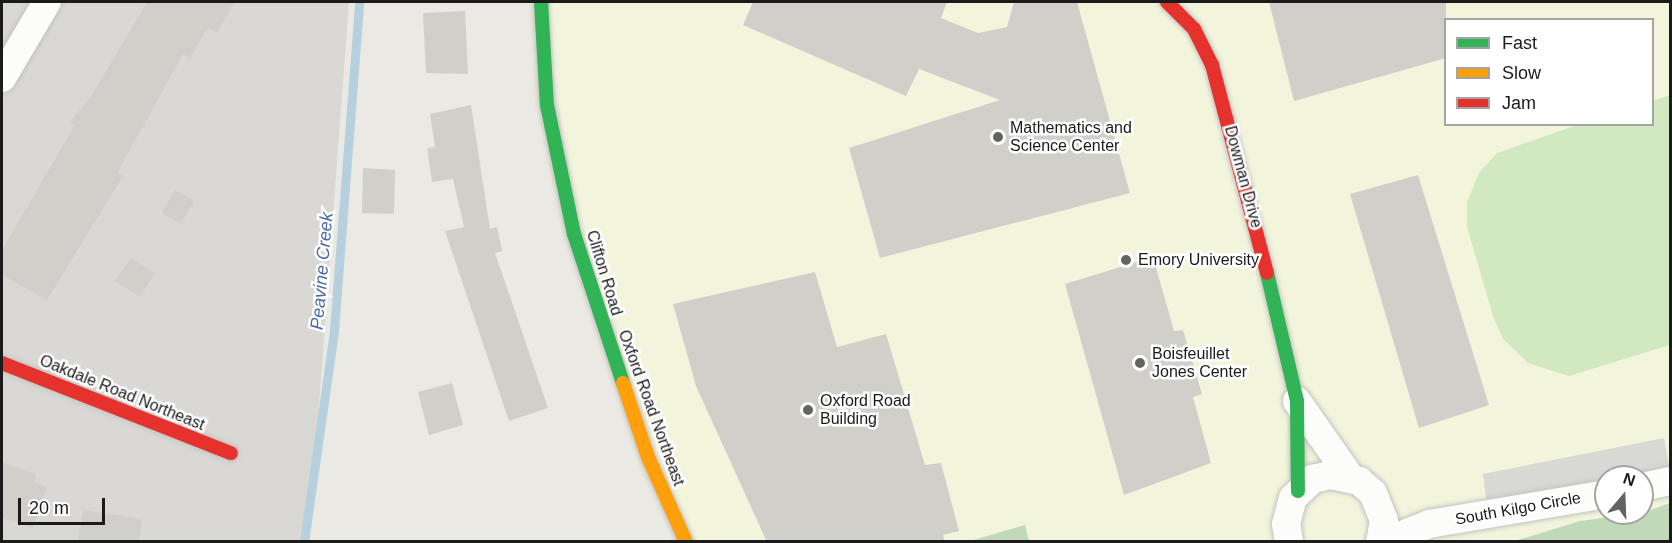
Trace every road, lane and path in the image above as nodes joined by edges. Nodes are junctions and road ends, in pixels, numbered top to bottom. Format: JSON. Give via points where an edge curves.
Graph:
{"nodes":[{"id":1,"x":47,"y":2,"type":"edge"},
{"id":2,"x":541,"y":2,"type":"edge"},
{"id":3,"x":1167,"y":2,"type":"edge"},
{"id":4,"x":2,"y":78,"type":"edge"},
{"id":5,"x":589,"y":285,"type":"joint"},
{"id":6,"x":2,"y":363,"type":"edge"},
{"id":7,"x":1297,"y":401,"type":"junction"},
{"id":8,"x":231,"y":453,"type":"dead end"},
{"id":9,"x":1350,"y":477,"type":"junction"},
{"id":10,"x":1671,"y":481,"type":"edge"},
{"id":11,"x":1654,"y":485,"type":"edge"},
{"id":12,"x":1298,"y":491,"type":"junction"},
{"id":13,"x":1594,"y":496,"type":"edge"},
{"id":14,"x":1382,"y":510,"type":"junction"},
{"id":15,"x":1429,"y":524,"type":"junction"},
{"id":16,"x":686,"y":542,"type":"edge"},
{"id":17,"x":1289,"y":542,"type":"edge"},
{"id":18,"x":1380,"y":542,"type":"edge"},
{"id":19,"x":1385,"y":542,"type":"edge"}],
"edges":[{"from":1,"to":4,"type":"street"},
{"from":2,"to":5,"type":"street","name":"Clifton Road","via":[[547,105]]},
{"from":3,"to":7,"type":"street","name":"Dowman Drive","via":[[1194,29],[1212,65]]},
{"from":5,"to":16,"type":"street","name":"Oxford Road Northeast","via":[[644,446]]},
{"from":6,"to":8,"type":"street","name":"Oakdale Road Northeast"},
{"from":7,"to":9,"type":"street","name":"Dowman Drive"},
{"from":7,"to":12,"type":"street","name":"Dowman Drive"},
{"from":9,"to":12,"type":"street","via":[[1322,476]]},
{"from":9,"to":14,"type":"street","name":"Dowman Drive","via":[[1373,493]]},
{"from":10,"to":11,"type":"street"},
{"from":12,"to":17,"type":"street","name":"Dowman Drive","via":[[1287,515]]},
{"from":13,"to":15,"type":"street","name":"South Kilgo Circle"},
{"from":14,"to":15,"type":"street","name":"South Kilgo Circle","via":[[1396,519]]},
{"from":14,"to":18,"type":"street"},
{"from":15,"to":19,"type":"street","name":"South Kilgo Circle"}]}
